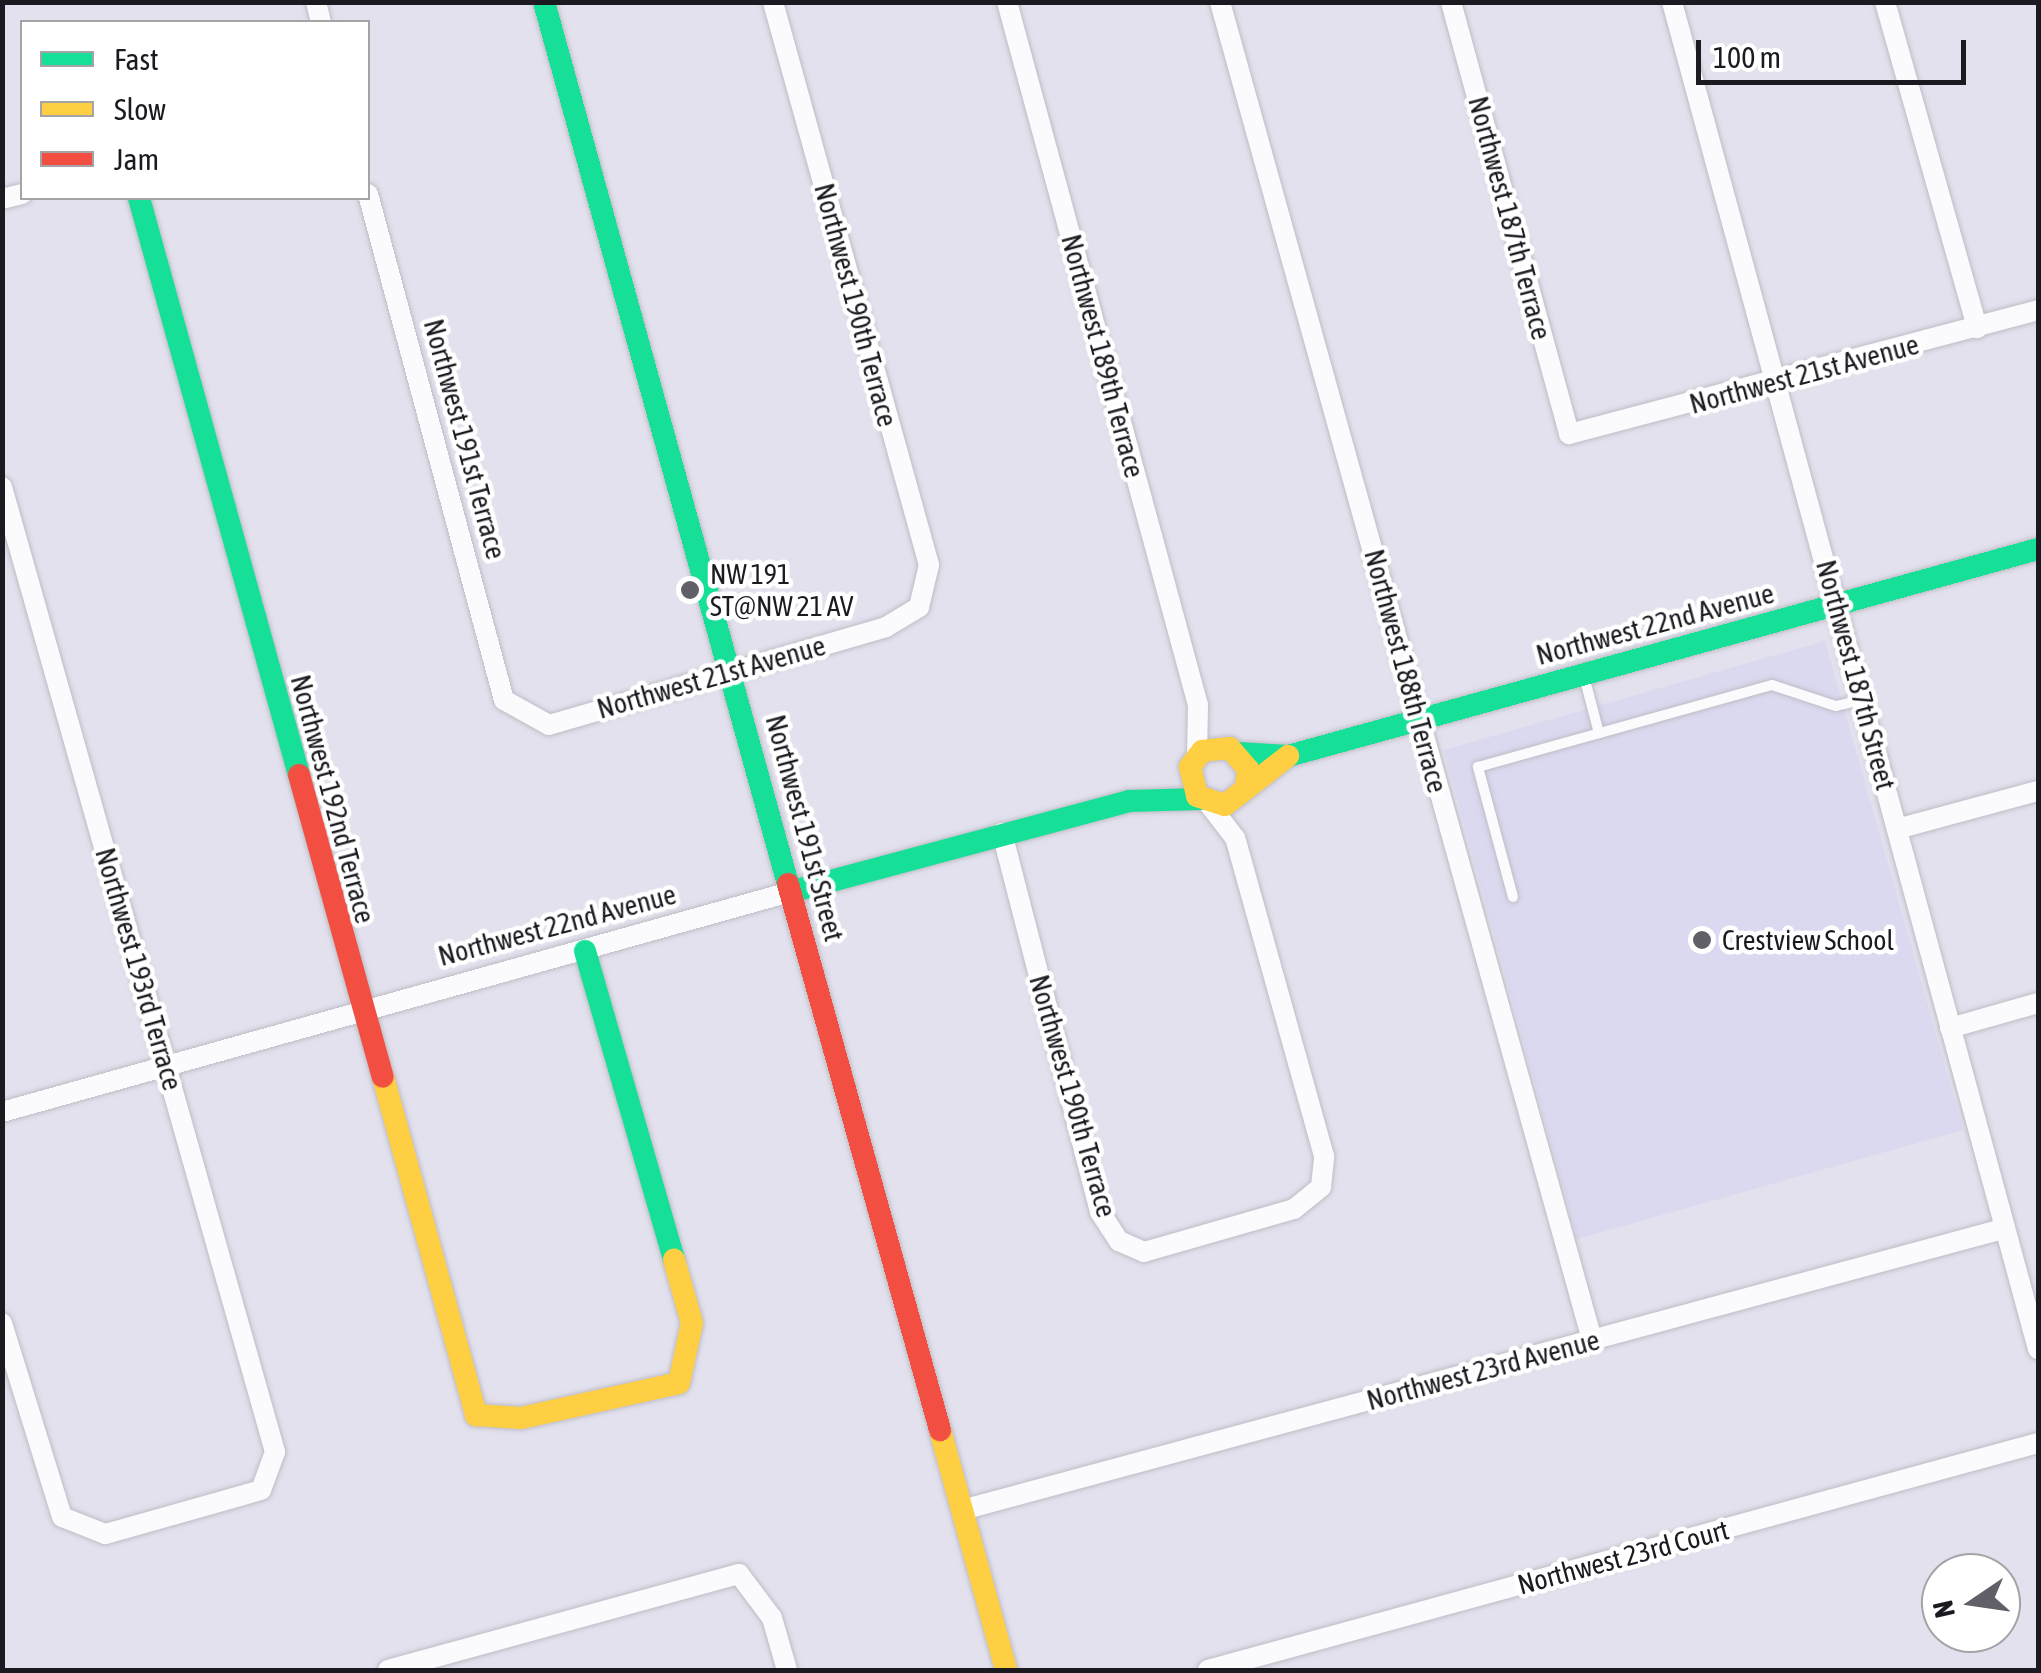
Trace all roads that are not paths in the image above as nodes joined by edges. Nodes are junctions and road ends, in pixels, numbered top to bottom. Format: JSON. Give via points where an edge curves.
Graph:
{"nodes":[{"id":1,"x":544,"y":2,"type":"edge"},
{"id":2,"x":772,"y":2,"type":"edge"},
{"id":3,"x":1007,"y":2,"type":"edge"},
{"id":4,"x":1220,"y":2,"type":"edge"},
{"id":5,"x":1451,"y":2,"type":"edge"},
{"id":6,"x":1672,"y":2,"type":"edge"},
{"id":7,"x":1885,"y":2,"type":"edge"},
{"id":8,"x":139,"y":200,"type":"edge"},
{"id":9,"x":370,"y":200,"type":"edge"},
{"id":10,"x":2038,"y":310,"type":"edge"},
{"id":11,"x":1977,"y":328,"type":"junction"},
{"id":12,"x":1779,"y":384,"type":"junction"},
{"id":13,"x":1569,"y":434,"type":"joint"},
{"id":14,"x":2,"y":487,"type":"edge"},
{"id":15,"x":2038,"y":549,"type":"edge"},
{"id":16,"x":1838,"y":606,"type":"junction"},
{"id":17,"x":919,"y":607,"type":"joint"},
{"id":18,"x":733,"y":670,"type":"junction"},
{"id":19,"x":1584,"y":675,"type":"junction"},
{"id":20,"x":504,"y":700,"type":"joint"},
{"id":21,"x":1862,"y":700,"type":"junction"},
{"id":22,"x":1200,"y":710,"type":"junction"},
{"id":23,"x":1420,"y":719,"type":"junction"},
{"id":24,"x":1599,"y":733,"type":"junction"},
{"id":25,"x":1233,"y":750,"type":"junction"},
{"id":26,"x":1288,"y":756,"type":"junction"},
{"id":27,"x":1195,"y":759,"type":"junction"},
{"id":28,"x":1244,"y":790,"type":"junction"},
{"id":29,"x":2038,"y":790,"type":"edge"},
{"id":30,"x":1128,"y":801,"type":"junction"},
{"id":31,"x":1204,"y":801,"type":"junction"},
{"id":32,"x":1897,"y":830,"type":"junction"},
{"id":33,"x":1002,"y":833,"type":"junction"},
{"id":34,"x":1235,"y":838,"type":"junction"},
{"id":35,"x":790,"y":892,"type":"junction"},
{"id":36,"x":1513,"y":897,"type":"dead end"},
{"id":37,"x":584,"y":951,"type":"junction"},
{"id":38,"x":2038,"y":1003,"type":"edge"},
{"id":39,"x":358,"y":1008,"type":"junction"},
{"id":40,"x":1950,"y":1028,"type":"junction"},
{"id":41,"x":166,"y":1065,"type":"junction"},
{"id":42,"x":2,"y":1112,"type":"edge"},
{"id":43,"x":2003,"y":1229,"type":"junction"},
{"id":44,"x":2,"y":1323,"type":"edge"},
{"id":45,"x":1592,"y":1340,"type":"junction"},
{"id":46,"x":2038,"y":1349,"type":"edge"},
{"id":47,"x":2038,"y":1443,"type":"edge"},
{"id":48,"x":962,"y":1510,"type":"junction"},
{"id":49,"x":388,"y":1670,"type":"edge"},
{"id":50,"x":787,"y":1670,"type":"edge"},
{"id":51,"x":1006,"y":1670,"type":"edge"},
{"id":52,"x":1208,"y":1670,"type":"edge"}],
"edges":[{"from":1,"to":18,"type":"street","name":"Northwest 191st Street"},
{"from":2,"to":17,"type":"street","name":"Northwest 190th Terrace","via":[[928,565]]},
{"from":3,"to":22,"type":"street","name":"Northwest 189th Terrace"},
{"from":4,"to":23,"type":"street","name":"Northwest 188th Terrace"},
{"from":5,"to":13,"type":"street","name":"Northwest 187th Terrace"},
{"from":6,"to":12,"type":"street","name":"Northwest 187th Street"},
{"from":7,"to":11,"type":"street"},
{"from":8,"to":39,"type":"street","name":"Northwest 192nd Terrace"},
{"from":9,"to":20,"type":"street","name":"Northwest 191st Terrace"},
{"from":10,"to":11,"type":"street","name":"Northwest 21st Avenue"},
{"from":11,"to":12,"type":"street","name":"Northwest 21st Avenue"},
{"from":12,"to":13,"type":"street","name":"Northwest 21st Avenue"},
{"from":12,"to":16,"type":"street","name":"Northwest 187th Street"},
{"from":14,"to":41,"type":"street","name":"Northwest 193rd Terrace"},
{"from":15,"to":16,"type":"street","name":"Northwest 22nd Avenue"},
{"from":16,"to":19,"type":"street","name":"Northwest 22nd Avenue"},
{"from":16,"to":21,"type":"street","name":"Northwest 187th Street"},
{"from":17,"to":18,"type":"street","name":"Northwest 21st Avenue","via":[[886,627]]},
{"from":18,"to":20,"type":"street","name":"Northwest 21st Avenue","via":[[549,725]]},
{"from":18,"to":35,"type":"street","name":"Northwest 191st Street"},
{"from":19,"to":23,"type":"street","name":"Northwest 22nd Avenue"},
{"from":19,"to":24,"type":"lane"},
{"from":21,"to":24,"type":"lane","via":[[1836,706],[1772,685]]},
{"from":21,"to":32,"type":"street","name":"Northwest 187th Street"},
{"from":22,"to":25,"type":"street","name":"Northwest 189th Terrace"},
{"from":22,"to":27,"type":"street","name":"Northwest 189th Terrace"},
{"from":23,"to":26,"type":"street","name":"Northwest 22nd Avenue"},
{"from":23,"to":45,"type":"street","name":"Northwest 188th Terrace"},
{"from":24,"to":36,"type":"lane","via":[[1478,766]]},
{"from":25,"to":26,"type":"street","name":"Northwest 22nd Avenue"},
{"from":25,"to":27,"type":"street"},
{"from":25,"to":28,"type":"street","via":[[1248,769]]},
{"from":26,"to":28,"type":"street","name":"Northwest 22nd Avenue"},
{"from":27,"to":30,"type":"street","name":"Northwest 22nd Avenue"},
{"from":27,"to":31,"type":"street","via":[[1191,787]]},
{"from":28,"to":31,"type":"street","via":[[1225,805]]},
{"from":28,"to":34,"type":"street"},
{"from":29,"to":32,"type":"street"},
{"from":30,"to":31,"type":"street","name":"Northwest 22nd Avenue"},
{"from":30,"to":33,"type":"street","name":"Northwest 22nd Avenue"},
{"from":31,"to":34,"type":"street"},
{"from":32,"to":40,"type":"street","name":"Northwest 187th Street"},
{"from":33,"to":34,"type":"street","name":"Northwest 190th Terrace","via":[[1100,1212],[1119,1242],[1144,1252],[1294,1209],[1321,1187],[1324,1156]]},
{"from":33,"to":35,"type":"street","name":"Northwest 22nd Avenue"},
{"from":35,"to":37,"type":"street","name":"Northwest 22nd Avenue"},
{"from":35,"to":48,"type":"street","name":"Northwest 191st Street"},
{"from":37,"to":39,"type":"street","name":"Northwest 22nd Avenue"},
{"from":37,"to":39,"type":"street","name":"Northwest 192nd Terrace","via":[[692,1323],[679,1383],[521,1418],[476,1415]]},
{"from":38,"to":40,"type":"street"},
{"from":39,"to":41,"type":"street","name":"Northwest 22nd Avenue"},
{"from":40,"to":43,"type":"street","name":"Northwest 187th Street"},
{"from":41,"to":42,"type":"street","name":"Northwest 22nd Avenue"},
{"from":41,"to":44,"type":"street","name":"Northwest 193rd Terrace","via":[[274,1452],[261,1490],[105,1534],[62,1517]]},
{"from":43,"to":45,"type":"street","name":"Northwest 23rd Avenue"},
{"from":43,"to":46,"type":"street","name":"Northwest 187th Street"},
{"from":45,"to":48,"type":"street","name":"Northwest 23rd Avenue"},
{"from":47,"to":52,"type":"street","name":"Northwest 23rd Court"},
{"from":48,"to":51,"type":"street","name":"Northwest 191st Street"},
{"from":49,"to":50,"type":"street","via":[[739,1574],[772,1618]]}]}
